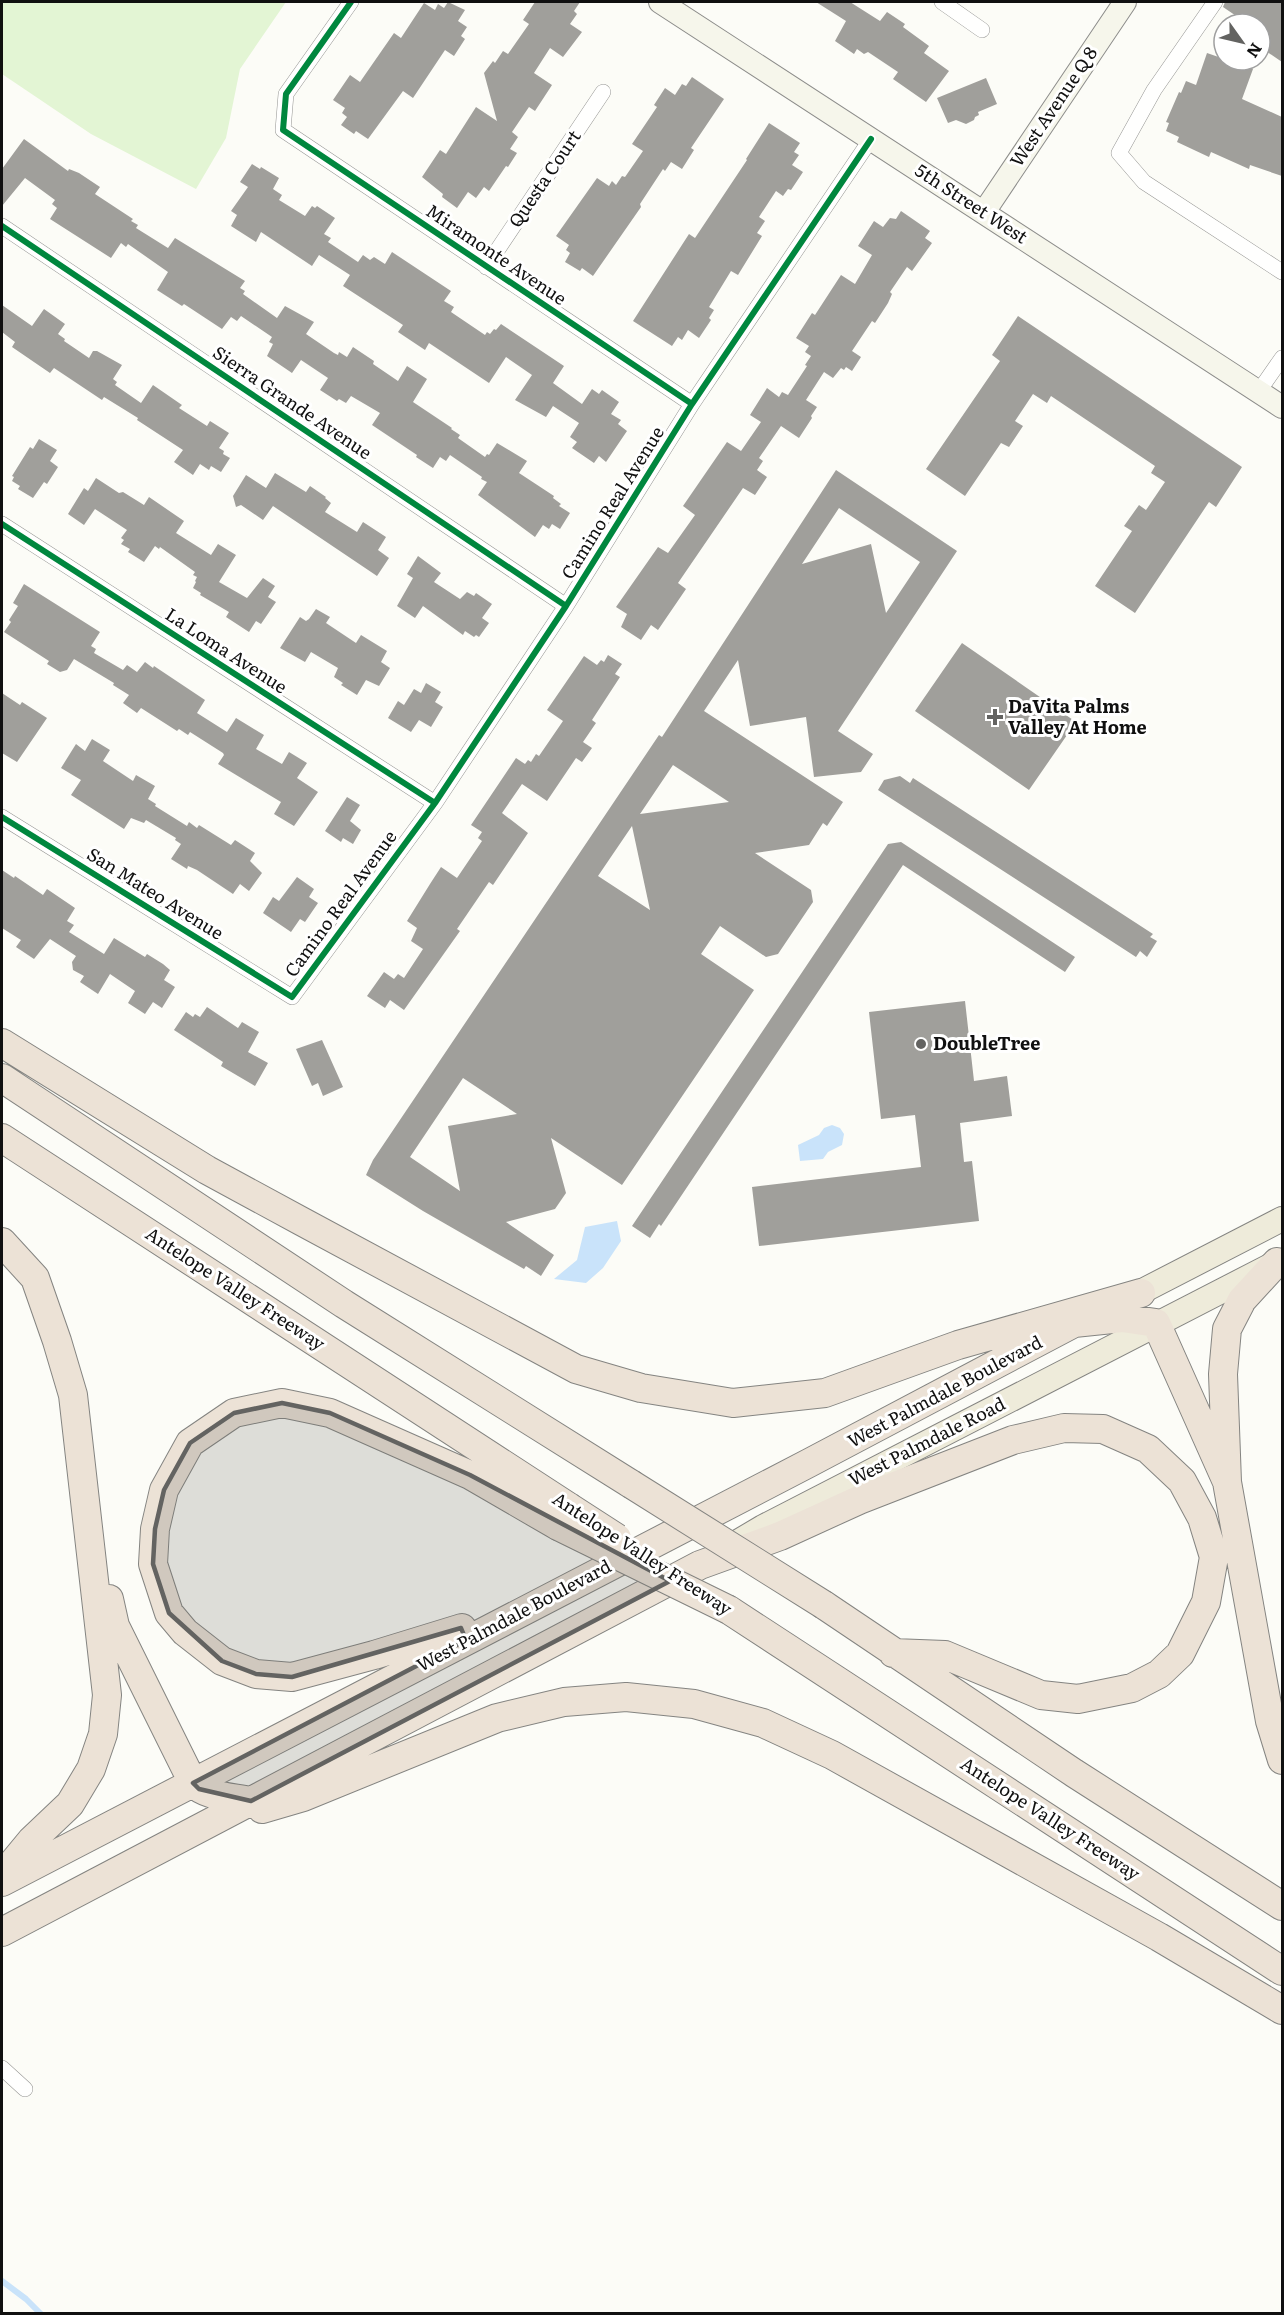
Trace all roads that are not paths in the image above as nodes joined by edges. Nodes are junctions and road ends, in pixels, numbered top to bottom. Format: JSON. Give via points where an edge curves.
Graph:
{"nodes":[{"id":1,"x":351,"y":2,"type":"edge"},
{"id":2,"x":660,"y":2,"type":"edge"},
{"id":3,"x":942,"y":2,"type":"edge"},
{"id":4,"x":1125,"y":2,"type":"edge"},
{"id":5,"x":1215,"y":2,"type":"edge"},
{"id":6,"x":982,"y":30,"type":"dead end"},
{"id":7,"x":603,"y":92,"type":"dead end"},
{"id":8,"x":871,"y":139,"type":"junction"},
{"id":9,"x":984,"y":212,"type":"junction"},
{"id":10,"x":2,"y":226,"type":"edge"},
{"id":11,"x":486,"y":267,"type":"junction"},
{"id":12,"x":1282,"y":273,"type":"edge"},
{"id":13,"x":1282,"y":358,"type":"edge"},
{"id":14,"x":1259,"y":391,"type":"junction"},
{"id":15,"x":692,"y":404,"type":"junction"},
{"id":16,"x":1282,"y":407,"type":"edge"},
{"id":17,"x":2,"y":524,"type":"edge"},
{"id":18,"x":567,"y":606,"type":"junction"},
{"id":19,"x":435,"y":803,"type":"junction"},
{"id":20,"x":2,"y":817,"type":"edge"},
{"id":21,"x":292,"y":997,"type":"joint"},
{"id":22,"x":2,"y":1043,"type":"edge"},
{"id":23,"x":2,"y":1078,"type":"edge"},
{"id":24,"x":2,"y":1138,"type":"edge"},
{"id":25,"x":1282,"y":1219,"type":"edge"},
{"id":26,"x":2,"y":1242,"type":"edge"},
{"id":27,"x":1280,"y":1261,"type":"edge"},
{"id":28,"x":1141,"y":1293,"type":"junction"},
{"id":29,"x":1074,"y":1323,"type":"junction"},
{"id":30,"x":1156,"y":1323,"type":"junction"},
{"id":31,"x":1227,"y":1482,"type":"junction"},
{"id":32,"x":87,"y":1507,"type":"junction"},
{"id":33,"x":563,"y":1516,"type":"junction"},
{"id":34,"x":700,"y":1565,"type":"junction"},
{"id":35,"x":530,"y":1606,"type":"junction"},
{"id":36,"x":893,"y":1653,"type":"junction"},
{"id":37,"x":1282,"y":1760,"type":"edge"},
{"id":38,"x":193,"y":1783,"type":"junction"},
{"id":39,"x":251,"y":1801,"type":"junction"},
{"id":40,"x":192,"y":1831,"type":"junction"},
{"id":41,"x":2,"y":1876,"type":"edge"},
{"id":42,"x":2,"y":1882,"type":"edge"},
{"id":43,"x":1282,"y":1906,"type":"edge"},
{"id":44,"x":2,"y":1932,"type":"edge"},
{"id":45,"x":1282,"y":1971,"type":"edge"},
{"id":46,"x":1282,"y":2010,"type":"edge"},
{"id":47,"x":2,"y":2068,"type":"edge"},
{"id":48,"x":25,"y":2089,"type":"dead end"}],
"edges":[{"from":1,"to":11,"type":"street","name":"Miramonte Avenue","via":[[286,94],[283,130]]},
{"from":2,"to":8,"type":"street","name":"5th Street West"},
{"from":3,"to":6,"type":"street"},
{"from":4,"to":9,"type":"street","name":"West Avenue Q 8"},
{"from":5,"to":12,"type":"street","via":[[1154,90],[1119,153],[1144,182]]},
{"from":7,"to":11,"type":"street","name":"Questa Court"},
{"from":8,"to":9,"type":"street","name":"5th Street West"},
{"from":8,"to":15,"type":"street","name":"Camino Real Avenue"},
{"from":9,"to":14,"type":"street","name":"5th Street West"},
{"from":10,"to":18,"type":"street","name":"Sierra Grande Avenue"},
{"from":11,"to":15,"type":"street","name":"Miramonte Avenue"},
{"from":13,"to":14,"type":"street"},
{"from":14,"to":16,"type":"street","name":"5th Street West"},
{"from":15,"to":18,"type":"street","name":"Camino Real Avenue"},
{"from":17,"to":19,"type":"street","name":"La Loma Avenue"},
{"from":18,"to":19,"type":"street","name":"Camino Real Avenue"},
{"from":19,"to":21,"type":"street","name":"Camino Real Avenue"},
{"from":20,"to":21,"type":"street","name":"San Mateo Avenue"},
{"from":22,"to":28,"type":"highway","via":[[207,1170],[301,1221],[576,1369],[641,1388],[733,1403],[825,1393],[958,1345]]},
{"from":23,"to":36,"type":"highway","bridge":true,"via":[[344,1304],[824,1605]]},
{"from":24,"to":33,"type":"highway","name":"Antelope Valley Freeway"},
{"from":25,"to":28,"type":"main road","name":"West Palmdale Boulevard"},
{"from":26,"to":32,"type":"highway","via":[[35,1278],[57,1341],[73,1395]]},
{"from":27,"to":30,"type":"main road"},
{"from":27,"to":31,"type":"highway","via":[[1242,1300],[1227,1329],[1223,1374]]},
{"from":28,"to":29,"type":"main road","name":"West Palmdale Boulevard"},
{"from":29,"to":30,"type":"highway","via":[[1122,1318]]},
{"from":29,"to":35,"type":"highway","name":"West Palmdale Boulevard"},
{"from":30,"to":31,"type":"highway"},
{"from":30,"to":34,"type":"main road","name":"West Palmdale Road","via":[[763,1527]]},
{"from":31,"to":37,"type":"highway","via":[[1270,1721]]},
{"from":32,"to":38,"type":"highway","via":[[115,1626]]},
{"from":32,"to":41,"type":"highway","via":[[106,1695],[103,1734],[91,1769],[70,1804]]},
{"from":33,"to":35,"type":"highway","via":[[330,1413],[282,1403],[234,1413],[190,1443],[164,1490],[155,1529],[153,1564],[169,1612],[185,1632],[222,1660],[256,1674],[292,1677]]},
{"from":33,"to":45,"type":"highway","name":"Antelope Valley Freeway","bridge":true,"via":[[729,1610]]},
{"from":34,"to":36,"type":"highway","via":[[1013,1440],[1064,1428],[1103,1430],[1148,1449],[1182,1481],[1202,1518],[1215,1557],[1206,1602],[1180,1654],[1159,1674],[1132,1689],[1078,1699],[1041,1695],[945,1655]]},
{"from":34,"to":39,"type":"highway"},
{"from":35,"to":38,"type":"highway","name":"West Palmdale Boulevard"},
{"from":36,"to":43,"type":"highway"},
{"from":38,"to":39,"type":"highway","via":[[208,1792]]},
{"from":38,"to":42,"type":"highway","name":"West Palmdale Boulevard"},
{"from":39,"to":40,"type":"highway"},
{"from":40,"to":44,"type":"highway"},
{"from":40,"to":46,"type":"highway","via":[[303,1797],[498,1718],[564,1702],[626,1697],[694,1704],[763,1723],[832,1755]]},
{"from":47,"to":48,"type":"street"}]}
